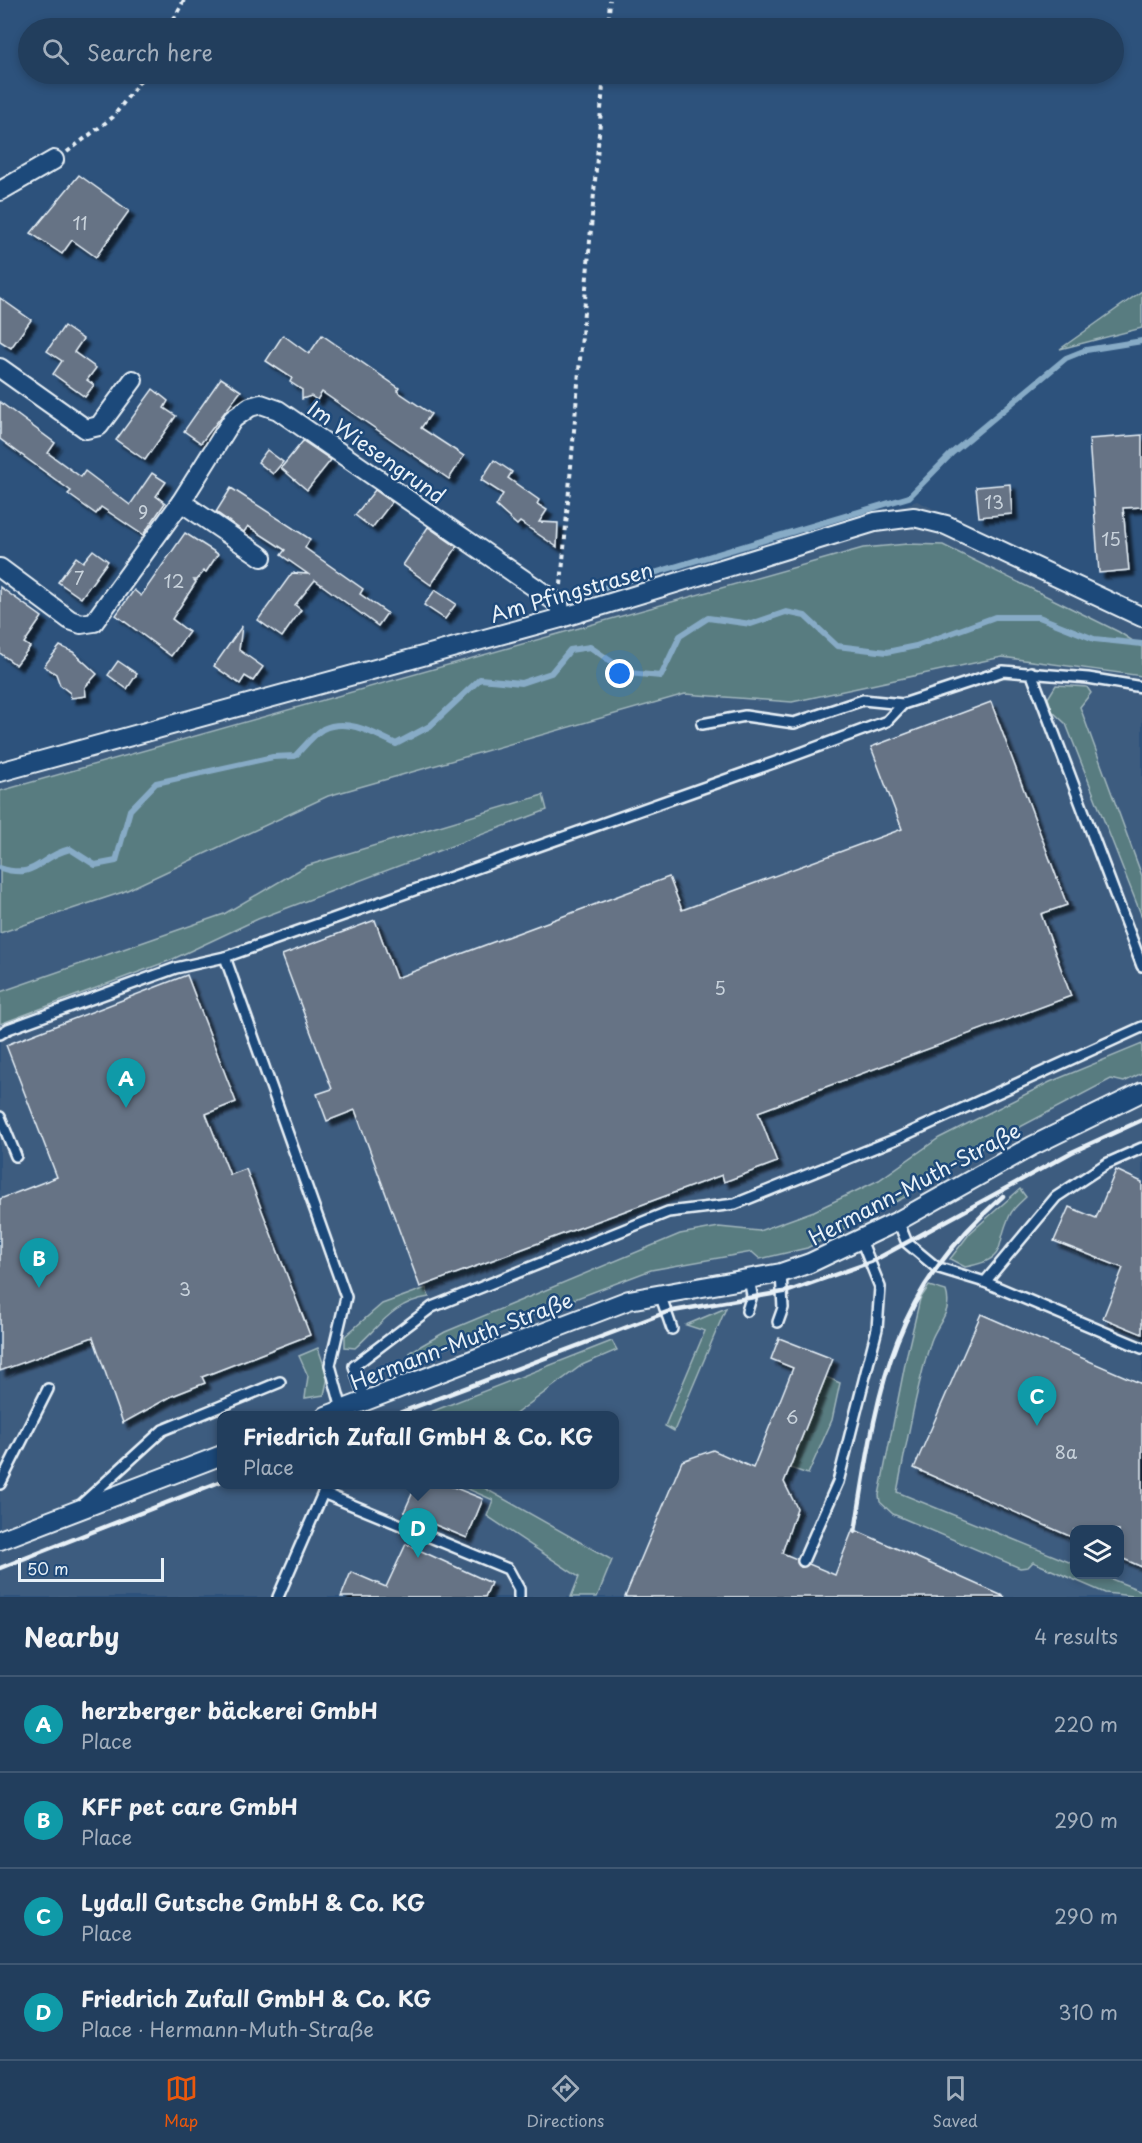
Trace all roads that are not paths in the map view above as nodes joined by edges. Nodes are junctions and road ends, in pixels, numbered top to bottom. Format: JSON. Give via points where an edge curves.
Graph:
{"nodes":[{"id":1,"x":54,"y":160,"type":"road end"},
{"id":2,"x":0,"y":191,"type":"edge"},
{"id":3,"x":0,"y":368,"type":"edge"},
{"id":4,"x":133,"y":380,"type":"dead end"},
{"id":5,"x":182,"y":502,"type":"junction"},
{"id":6,"x":262,"y":557,"type":"dead end"},
{"id":7,"x":0,"y":568,"type":"edge"},
{"id":8,"x":560,"y":611,"type":"junction"},
{"id":9,"x":1142,"y":618,"type":"edge"},
{"id":10,"x":1031,"y":672,"type":"junction"},
{"id":11,"x":1142,"y":687,"type":"edge"},
{"id":12,"x":903,"y":704,"type":"junction"},
{"id":13,"x":702,"y":724,"type":"dead end"},
{"id":14,"x":0,"y":772,"type":"edge"},
{"id":15,"x":225,"y":957,"type":"junction"},
{"id":16,"x":1142,"y":966,"type":"edge"},
{"id":17,"x":1142,"y":1027,"type":"edge"},
{"id":18,"x":0,"y":1034,"type":"edge"},
{"id":19,"x":1142,"y":1092,"type":"edge"},
{"id":20,"x":0,"y":1117,"type":"edge"},
{"id":21,"x":1142,"y":1148,"type":"edge"},
{"id":22,"x":16,"y":1156,"type":"dead end"},
{"id":23,"x":898,"y":1221,"type":"junction"},
{"id":24,"x":861,"y":1240,"type":"junction"},
{"id":25,"x":781,"y":1273,"type":"junction"},
{"id":26,"x":749,"y":1278,"type":"junction"},
{"id":27,"x":986,"y":1282,"type":"junction"},
{"id":28,"x":660,"y":1294,"type":"junction"},
{"id":29,"x":747,"y":1311,"type":"dead end"},
{"id":30,"x":778,"y":1322,"type":"dead end"},
{"id":31,"x":672,"y":1329,"type":"dead end"},
{"id":32,"x":1142,"y":1348,"type":"edge"},
{"id":33,"x":280,"y":1382,"type":"dead end"},
{"id":34,"x":48,"y":1389,"type":"dead end"},
{"id":35,"x":365,"y":1400,"type":"junction"},
{"id":36,"x":331,"y":1411,"type":"edge"},
{"id":37,"x":338,"y":1411,"type":"edge"},
{"id":38,"x":217,"y":1457,"type":"edge"},
{"id":39,"x":0,"y":1484,"type":"edge"},
{"id":40,"x":325,"y":1489,"type":"edge"},
{"id":41,"x":74,"y":1512,"type":"junction"},
{"id":42,"x":0,"y":1540,"type":"edge"},
{"id":43,"x":803,"y":1561,"type":"dead end"},
{"id":44,"x":278,"y":1597,"type":"edge"},
{"id":45,"x":519,"y":1597,"type":"edge"}],
"edges":[{"from":1,"to":2,"type":"street"},
{"from":3,"to":4,"type":"street","via":[[86,429],[99,426]]},
{"from":5,"to":6,"type":"street"},
{"from":5,"to":7,"type":"street","name":"Im Wiesengrund","via":[[94,622],[81,624],[70,620]]},
{"from":5,"to":8,"type":"street","name":"Im Wiesengrund","via":[[233,419],[261,404],[278,410]]},
{"from":8,"to":9,"type":"street","name":"Am Pfingstrasen","via":[[875,522],[914,517],[946,525]]},
{"from":8,"to":14,"type":"street","name":"Am Pfingstrasen"},
{"from":10,"to":11,"type":"lane"},
{"from":10,"to":12,"type":"lane","via":[[1003,672]]},
{"from":10,"to":16,"type":"lane"},
{"from":12,"to":13,"type":"lane","via":[[863,700],[794,723],[745,716]]},
{"from":12,"to":15,"type":"lane","via":[[888,721]]},
{"from":15,"to":18,"type":"lane","via":[[177,969]]},
{"from":15,"to":36,"type":"lane","via":[[346,1297],[330,1365]]},
{"from":17,"to":35,"type":"lane","via":[[896,1139],[735,1204],[668,1212],[432,1307],[354,1366]]},
{"from":19,"to":23,"type":"street","name":"Hermann-Muth-Straße","via":[[1032,1146]]},
{"from":20,"to":22,"type":"lane"},
{"from":21,"to":27,"type":"lane","via":[[1106,1164],[1056,1197]]},
{"from":23,"to":24,"type":"street","name":"Hermann-Muth-Straße"},
{"from":23,"to":27,"type":"lane","via":[[907,1243],[936,1267]]},
{"from":24,"to":25,"type":"street","name":"Hermann-Muth-Straße"},
{"from":24,"to":43,"type":"lane","via":[[880,1287],[877,1329],[838,1482]]},
{"from":25,"to":26,"type":"street","name":"Hermann-Muth-Straße"},
{"from":25,"to":30,"type":"lane","via":[[783,1308]]},
{"from":26,"to":28,"type":"street","name":"Hermann-Muth-Straße"},
{"from":26,"to":29,"type":"lane","via":[[752,1295]]},
{"from":27,"to":32,"type":"lane"},
{"from":28,"to":31,"type":"lane"},
{"from":28,"to":35,"type":"street","name":"Hermann-Muth-Straße","via":[[629,1300]]},
{"from":33,"to":41,"type":"lane","via":[[163,1430]]},
{"from":34,"to":39,"type":"lane"},
{"from":35,"to":37,"type":"street","name":"Hermann-Muth-Straße"},
{"from":38,"to":41,"type":"street"},
{"from":40,"to":44,"type":"lane"},
{"from":40,"to":45,"type":"lane","via":[[508,1569]]},
{"from":41,"to":42,"type":"street"}]}
